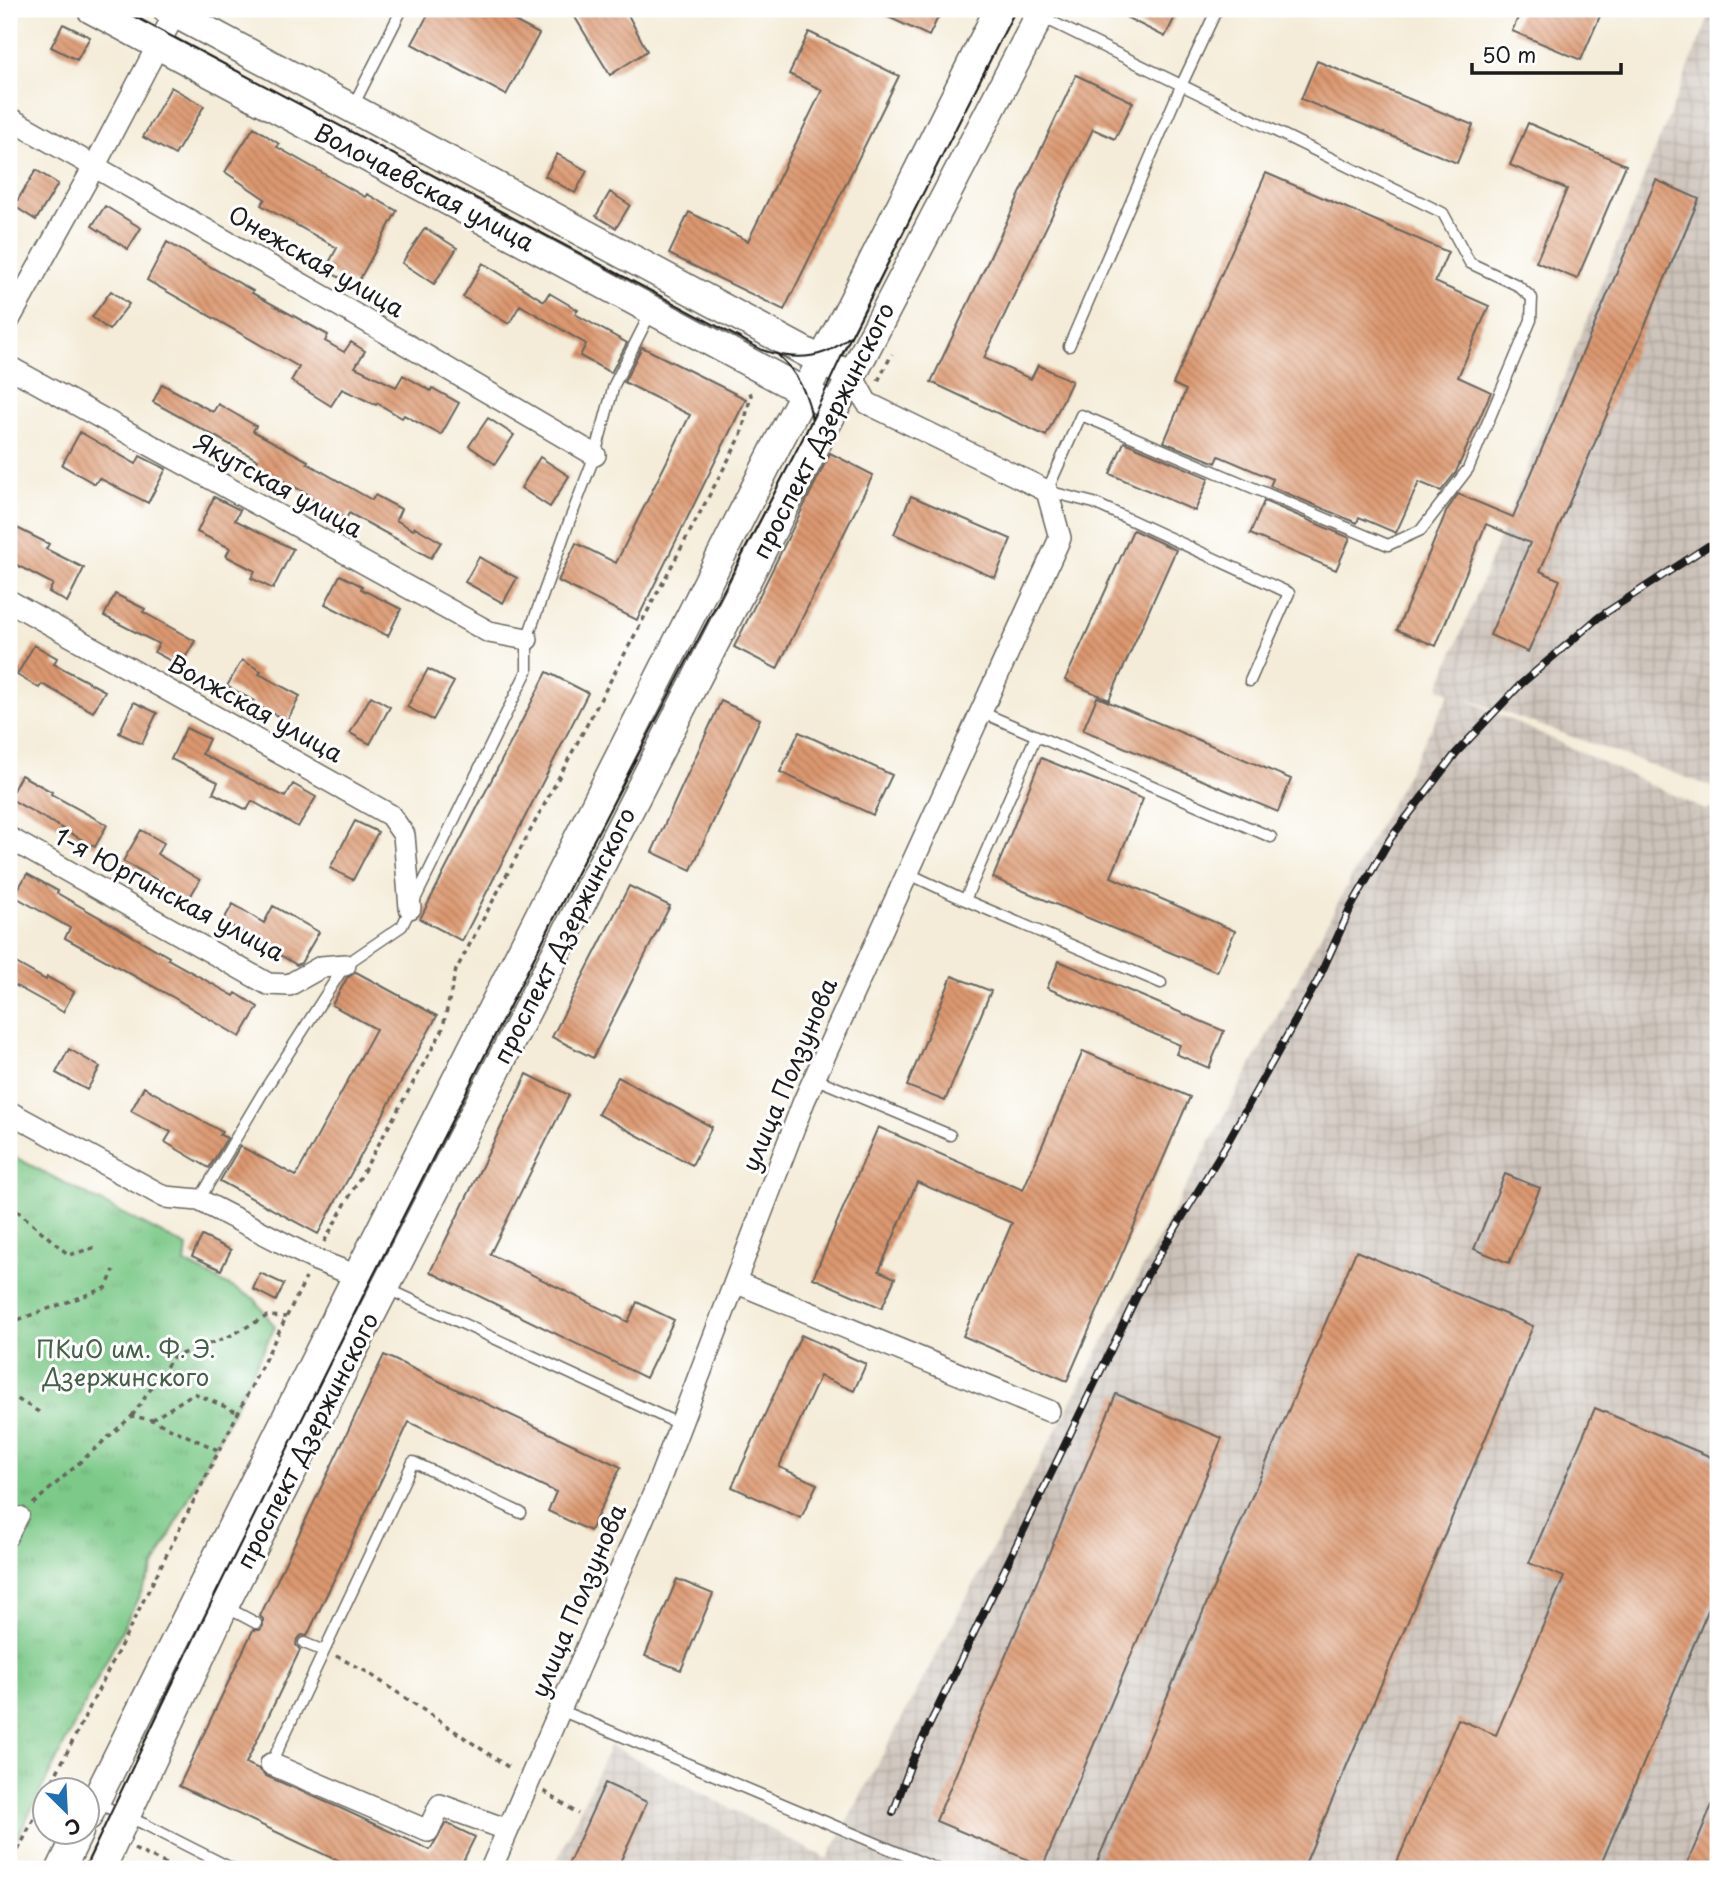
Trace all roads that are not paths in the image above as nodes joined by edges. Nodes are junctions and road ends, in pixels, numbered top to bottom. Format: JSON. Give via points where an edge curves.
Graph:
{"nodes":[{"id":1,"x":91,"y":9,"type":"edge"},
{"id":2,"x":402,"y":9,"type":"edge"},
{"id":3,"x":999,"y":9,"type":"edge"},
{"id":4,"x":1217,"y":9,"type":"edge"},
{"id":5,"x":171,"y":11,"type":"edge"},
{"id":6,"x":1041,"y":12,"type":"edge"},
{"id":7,"x":159,"y":45,"type":"junction"},
{"id":8,"x":1181,"y":86,"type":"junction"},
{"id":9,"x":352,"y":108,"type":"junction"},
{"id":10,"x":9,"y":118,"type":"edge"},
{"id":11,"x":95,"y":166,"type":"junction"},
{"id":12,"x":652,"y":311,"type":"junction"},
{"id":13,"x":9,"y":320,"type":"edge"},
{"id":14,"x":1069,"y":346,"type":"dead end"},
{"id":15,"x":821,"y":361,"type":"junction"},
{"id":16,"x":9,"y":367,"type":"edge"},
{"id":17,"x":852,"y":376,"type":"junction"},
{"id":18,"x":805,"y":392,"type":"junction"},
{"id":19,"x":867,"y":403,"type":"junction"},
{"id":20,"x":836,"y":409,"type":"junction"},
{"id":21,"x":595,"y":455,"type":"junction"},
{"id":22,"x":1047,"y":491,"type":"junction"},
{"id":23,"x":9,"y":601,"type":"edge"},
{"id":24,"x":527,"y":639,"type":"junction"},
{"id":25,"x":1250,"y":681,"type":"dead end"},
{"id":26,"x":981,"y":712,"type":"junction"},
{"id":27,"x":1037,"y":736,"type":"junction"},
{"id":28,"x":9,"y":838,"type":"edge"},
{"id":29,"x":1271,"y":838,"type":"dead end"},
{"id":30,"x":907,"y":873,"type":"junction"},
{"id":31,"x":965,"y":900,"type":"junction"},
{"id":32,"x":410,"y":908,"type":"junction"},
{"id":33,"x":345,"y":965,"type":"junction"},
{"id":34,"x":1161,"y":983,"type":"dead end"},
{"id":35,"x":814,"y":1078,"type":"junction"},
{"id":36,"x":9,"y":1112,"type":"edge"},
{"id":37,"x":950,"y":1135,"type":"dead end"},
{"id":38,"x":199,"y":1200,"type":"junction"},
{"id":39,"x":357,"y":1276,"type":"junction"},
{"id":40,"x":735,"y":1282,"type":"junction"},
{"id":41,"x":385,"y":1288,"type":"junction"},
{"id":42,"x":1049,"y":1410,"type":"dead end"},
{"id":43,"x":681,"y":1425,"type":"junction"},
{"id":44,"x":521,"y":1513,"type":"dead end"},
{"id":45,"x":21,"y":1515,"type":"road end"},
{"id":46,"x":9,"y":1538,"type":"edge"},
{"id":47,"x":198,"y":1594,"type":"junction"},
{"id":48,"x":224,"y":1606,"type":"junction"},
{"id":49,"x":256,"y":1623,"type":"dead end"},
{"id":50,"x":304,"y":1643,"type":"dead end"},
{"id":51,"x":324,"y":1651,"type":"junction"},
{"id":52,"x":560,"y":1710,"type":"junction"},
{"id":53,"x":271,"y":1764,"type":"joint"},
{"id":54,"x":102,"y":1787,"type":"edge"},
{"id":55,"x":102,"y":1811,"type":"edge"},
{"id":56,"x":127,"y":1817,"type":"junction"},
{"id":57,"x":508,"y":1830,"type":"junction"},
{"id":58,"x":72,"y":1846,"type":"edge"},
{"id":59,"x":61,"y":1869,"type":"edge"},
{"id":60,"x":101,"y":1869,"type":"edge"},
{"id":61,"x":233,"y":1869,"type":"edge"},
{"id":62,"x":491,"y":1869,"type":"edge"},
{"id":63,"x":937,"y":1869,"type":"edge"}],
"edges":[{"from":1,"to":7,"type":"main road","name":"Волочаевская улица"},
{"from":2,"to":9,"type":"lane"},
{"from":3,"to":15,"type":"main road","name":"проспект Дзержинского"},
{"from":4,"to":8,"type":"lane"},
{"from":5,"to":7,"type":"street"},
{"from":5,"to":9,"type":"main road","name":"Волочаевская улица"},
{"from":6,"to":8,"type":"lane"},
{"from":6,"to":17,"type":"main road","name":"проспект Дзержинского"},
{"from":7,"to":11,"type":"street"},
{"from":7,"to":12,"type":"main road","name":"Волочаевская улица"},
{"from":8,"to":14,"type":"lane"},
{"from":8,"to":22,"type":"lane","via":[[1443,213],[1470,263],[1517,285],[1532,298],[1531,320],[1468,470],[1421,530],[1388,545],[1081,415]]},
{"from":9,"to":15,"type":"main road","name":"Волочаевская улица"},
{"from":10,"to":11,"type":"street","name":"Онежская улица"},
{"from":11,"to":13,"type":"street"},
{"from":11,"to":21,"type":"street","name":"Онежская улица"},
{"from":12,"to":18,"type":"main road","name":"Волочаевская улица","via":[[752,375]]},
{"from":12,"to":21,"type":"lane","via":[[614,386]]},
{"from":15,"to":17,"type":"main road","name":"Волочаевская улица"},
{"from":15,"to":18,"type":"main road","name":"проспект Дзержинского"},
{"from":16,"to":24,"type":"street","name":"Якутская улица","via":[[489,632]]},
{"from":17,"to":19,"type":"street"},
{"from":17,"to":20,"type":"main road","name":"проспект Дзержинского"},
{"from":18,"to":20,"type":"main road","name":"Волочаевская улица"},
{"from":18,"to":39,"type":"main road","name":"проспект Дзержинского"},
{"from":19,"to":20,"type":"street"},
{"from":19,"to":22,"type":"street"},
{"from":20,"to":41,"type":"main road","name":"проспект Дзержинского"},
{"from":21,"to":24,"type":"lane"},
{"from":22,"to":25,"type":"lane","via":[[1094,503],[1289,593]]},
{"from":22,"to":26,"type":"street","name":"улица Ползунова","via":[[1060,538]]},
{"from":23,"to":32,"type":"street","name":"Волжская улица","via":[[390,815],[404,835]]},
{"from":24,"to":32,"type":"lane","via":[[527,671]]},
{"from":26,"to":27,"type":"lane"},
{"from":26,"to":30,"type":"street","name":"улица Ползунова"},
{"from":27,"to":29,"type":"lane"},
{"from":27,"to":31,"type":"lane"},
{"from":28,"to":33,"type":"street","name":"1-я Юргинская улица","via":[[268,984],[289,985],[321,967]]},
{"from":30,"to":31,"type":"lane"},
{"from":30,"to":35,"type":"street","name":"улица Ползунова"},
{"from":31,"to":34,"type":"lane"},
{"from":32,"to":33,"type":"lane","via":[[402,926]]},
{"from":33,"to":38,"type":"lane"},
{"from":35,"to":37,"type":"lane"},
{"from":35,"to":40,"type":"street","name":"улица Ползунова"},
{"from":36,"to":38,"type":"street","via":[[165,1197]]},
{"from":38,"to":39,"type":"street"},
{"from":39,"to":41,"type":"main road"},
{"from":39,"to":47,"type":"main road","name":"проспект Дзержинского"},
{"from":40,"to":42,"type":"street"},
{"from":40,"to":43,"type":"street","name":"улица Ползунова"},
{"from":41,"to":43,"type":"lane"},
{"from":41,"to":48,"type":"main road","name":"проспект Дзержинского"},
{"from":43,"to":52,"type":"street","name":"улица Ползунова"},
{"from":44,"to":51,"type":"lane","via":[[413,1462]]},
{"from":45,"to":46,"type":"street"},
{"from":47,"to":48,"type":"lane"},
{"from":47,"to":54,"type":"main road","name":"проспект Дзержинского"},
{"from":48,"to":49,"type":"lane"},
{"from":48,"to":56,"type":"main road","name":"проспект Дзержинского"},
{"from":50,"to":51,"type":"lane"},
{"from":51,"to":53,"type":"lane"},
{"from":52,"to":57,"type":"street","name":"улица Ползунова"},
{"from":52,"to":63,"type":"lane"},
{"from":53,"to":57,"type":"street","via":[[428,1831],[440,1805]]},
{"from":55,"to":56,"type":"lane"},
{"from":56,"to":60,"type":"main road","name":"проспект Дзержинского"},
{"from":56,"to":61,"type":"lane"},
{"from":57,"to":62,"type":"street","name":"улица Ползунова"},
{"from":58,"to":59,"type":"main road"}]}
